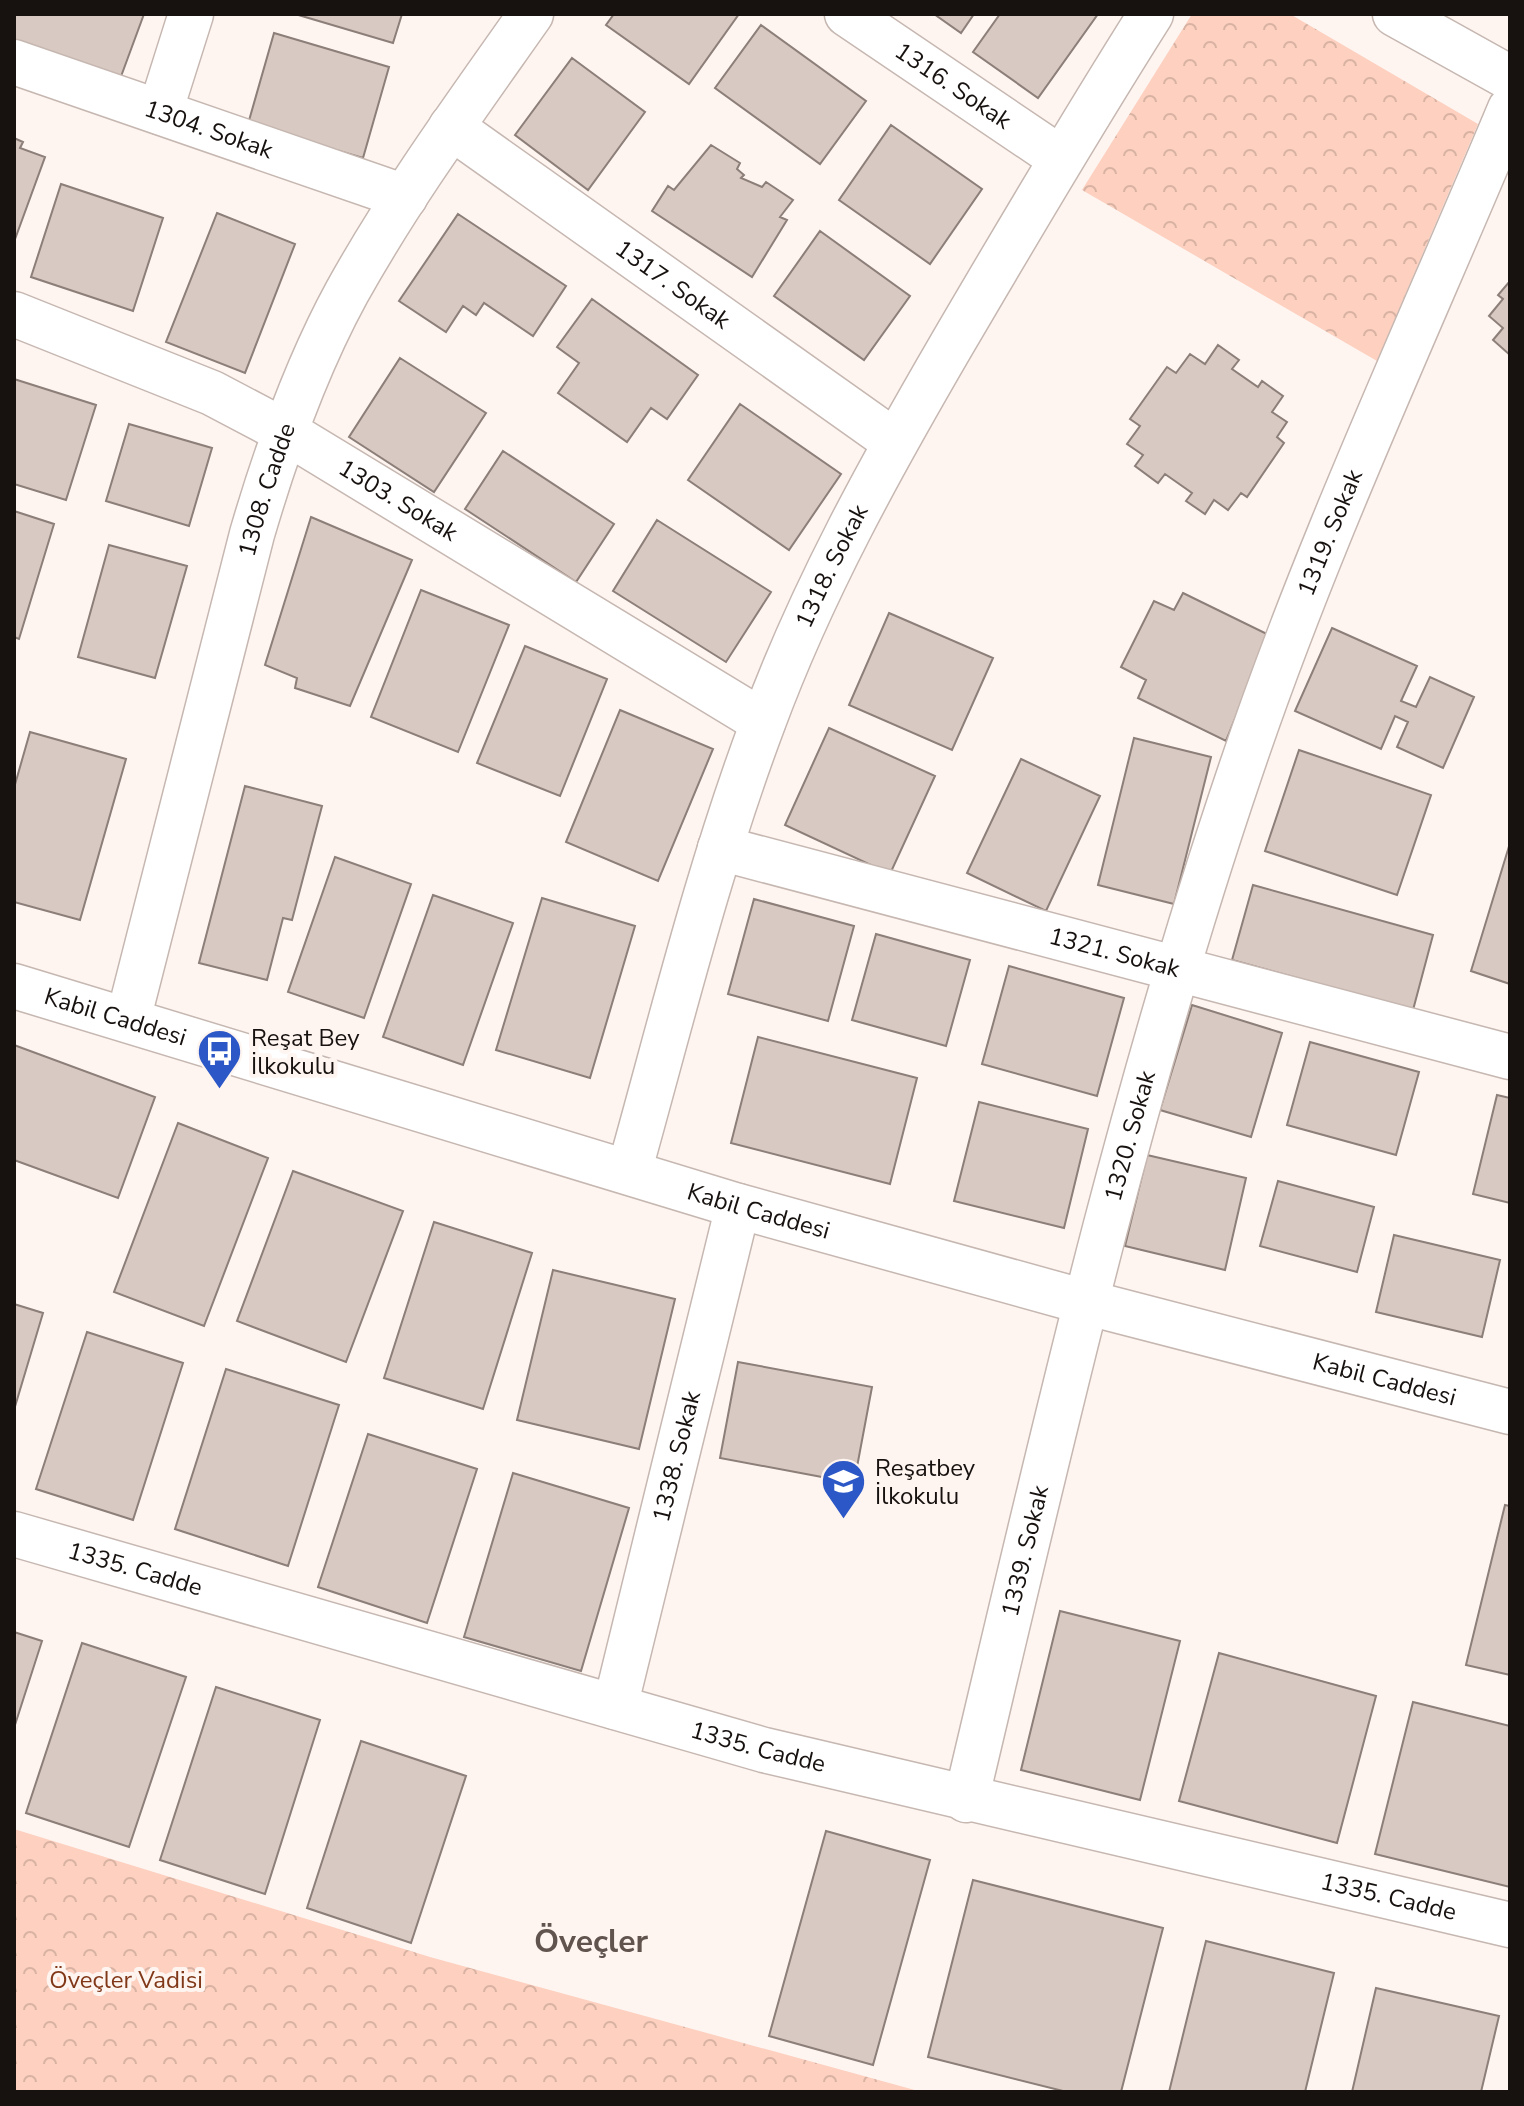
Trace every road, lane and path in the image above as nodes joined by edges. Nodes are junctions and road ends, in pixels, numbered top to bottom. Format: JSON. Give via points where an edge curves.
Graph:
{"nodes":[{"id":1,"x":191,"y":14,"type":"edge"},
{"id":2,"x":531,"y":14,"type":"edge"},
{"id":3,"x":847,"y":14,"type":"edge"},
{"id":4,"x":1151,"y":14,"type":"edge"},
{"id":5,"x":1395,"y":14,"type":"edge"},
{"id":6,"x":14,"y":62,"type":"edge"},
{"id":7,"x":1510,"y":78,"type":"edge"},
{"id":8,"x":1510,"y":109,"type":"edge"},
{"id":9,"x":160,"y":112,"type":"junction"},
{"id":10,"x":451,"y":127,"type":"junction"},
{"id":11,"x":1060,"y":158,"type":"junction"},
{"id":12,"x":405,"y":197,"type":"junction"},
{"id":13,"x":14,"y":314,"type":"edge"},
{"id":14,"x":286,"y":432,"type":"junction"},
{"id":15,"x":895,"y":442,"type":"junction"},
{"id":16,"x":763,"y":722,"type":"junction"},
{"id":17,"x":720,"y":848,"type":"junction"},
{"id":18,"x":1179,"y":969,"type":"junction"},
{"id":19,"x":14,"y":986,"type":"edge"},
{"id":20,"x":128,"y":1020,"type":"junction"},
{"id":21,"x":1510,"y":1057,"type":"edge"},
{"id":22,"x":629,"y":1172,"type":"junction"},
{"id":23,"x":738,"y":1206,"type":"junction"},
{"id":24,"x":1085,"y":1302,"type":"junction"},
{"id":25,"x":1510,"y":1412,"type":"edge"},
{"id":26,"x":14,"y":1534,"type":"edge"},
{"id":27,"x":615,"y":1707,"type":"junction"},
{"id":28,"x":966,"y":1800,"type":"junction"},
{"id":29,"x":1510,"y":1925,"type":"edge"}],
"edges":[{"from":1,"to":9,"type":"street"},
{"from":2,"to":10,"type":"street","name":"1308. Cadde"},
{"from":3,"to":11,"type":"street","name":"1316. Sokak"},
{"from":4,"to":11,"type":"street","name":"1318. Sokak"},
{"from":5,"to":7,"type":"street"},
{"from":6,"to":9,"type":"street","name":"1304. Sokak"},
{"from":8,"to":18,"type":"street","name":"1319. Sokak","via":[[1291,636],[1238,778]]},
{"from":9,"to":12,"type":"street","name":"1304. Sokak"},
{"from":10,"to":12,"type":"street","name":"1308. Cadde"},
{"from":10,"to":15,"type":"street","name":"1317. Sokak"},
{"from":11,"to":15,"type":"street","name":"1318. Sokak"},
{"from":12,"to":14,"type":"street","name":"1308. Cadde","via":[[346,293]]},
{"from":13,"to":14,"type":"street","name":"1303. Sokak","via":[[212,393]]},
{"from":14,"to":16,"type":"street","name":"1303. Sokak"},
{"from":14,"to":20,"type":"street","name":"1308. Cadde","via":[[252,534]]},
{"from":15,"to":16,"type":"street","name":"1318. Sokak","via":[[824,580]]},
{"from":16,"to":17,"type":"street","name":"1318. Sokak"},
{"from":17,"to":18,"type":"street","name":"1321. Sokak"},
{"from":17,"to":22,"type":"street","name":"1318. Sokak"},
{"from":18,"to":21,"type":"street","name":"1321. Sokak"},
{"from":18,"to":24,"type":"street","name":"1320. Sokak"},
{"from":19,"to":20,"type":"street","name":"Kabil Caddesi"},
{"from":20,"to":22,"type":"street","name":"Kabil Caddesi"},
{"from":22,"to":23,"type":"street","name":"Kabil Caddesi"},
{"from":23,"to":24,"type":"street","name":"Kabil Caddesi"},
{"from":23,"to":27,"type":"street","name":"1338. Sokak"},
{"from":24,"to":25,"type":"street","name":"Kabil Caddesi"},
{"from":24,"to":28,"type":"street","name":"1339. Sokak"},
{"from":26,"to":27,"type":"street","name":"1335. Cadde"},
{"from":27,"to":28,"type":"street","name":"1335. Cadde"},
{"from":28,"to":29,"type":"street","name":"1335. Cadde"}]}
